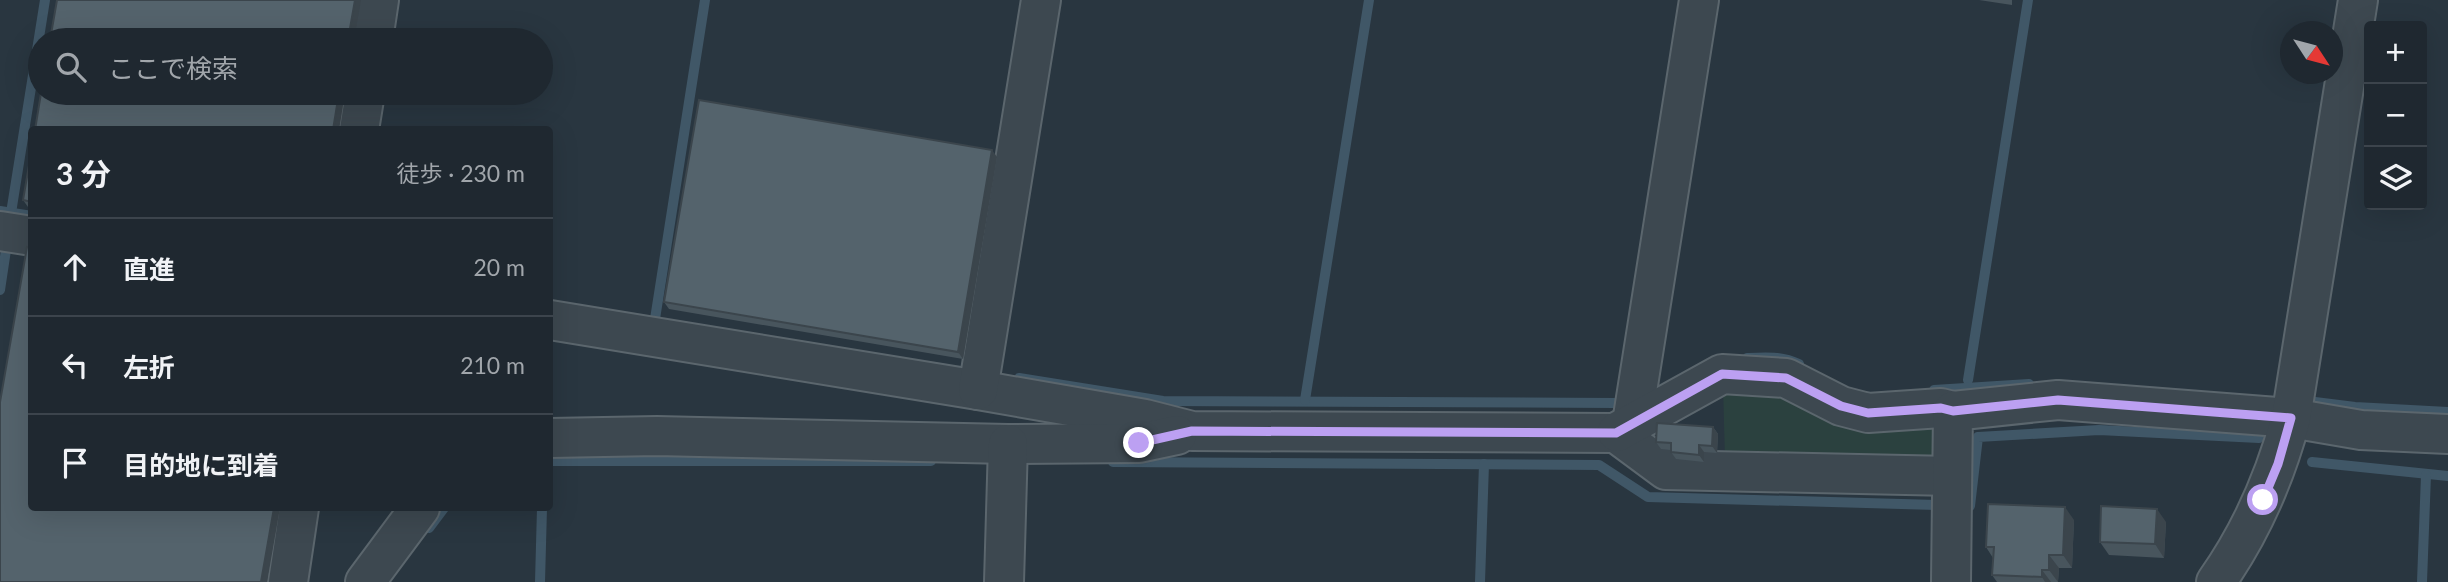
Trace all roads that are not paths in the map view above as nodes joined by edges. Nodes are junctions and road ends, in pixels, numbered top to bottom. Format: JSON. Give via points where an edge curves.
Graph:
{"nodes":[{"id":1,"x":380,"y":0,"type":"edge"},
{"id":2,"x":1041,"y":0,"type":"edge"},
{"id":3,"x":1699,"y":0,"type":"edge"},
{"id":4,"x":2358,"y":0,"type":"edge"},
{"id":5,"x":375,"y":28,"type":"edge"},
{"id":6,"x":363,"y":105,"type":"edge"},
{"id":7,"x":360,"y":126,"type":"edge"},
{"id":8,"x":0,"y":231,"type":"edge"},
{"id":9,"x":28,"y":235,"type":"edge"},
{"id":10,"x":553,"y":320,"type":"edge"},
{"id":11,"x":978,"y":390,"type":"junction"},
{"id":12,"x":1953,"y":411,"type":"junction"},
{"id":13,"x":1630,"y":413,"type":"junction"},
{"id":14,"x":2291,"y":418,"type":"junction"},
{"id":15,"x":1192,"y":431,"type":"junction"},
{"id":16,"x":2448,"y":434,"type":"edge"},
{"id":17,"x":553,"y":438,"type":"edge"},
{"id":18,"x":1008,"y":444,"type":"junction"},
{"id":19,"x":1952,"y":476,"type":"junction"},
{"id":20,"x":299,"y":511,"type":"edge"},
{"id":21,"x":418,"y":511,"type":"edge"},
{"id":22,"x":288,"y":582,"type":"edge"},
{"id":23,"x":365,"y":582,"type":"edge"},
{"id":24,"x":1004,"y":582,"type":"edge"},
{"id":25,"x":1951,"y":582,"type":"edge"},
{"id":26,"x":2216,"y":582,"type":"edge"}],
"edges":[{"from":1,"to":5,"type":"street"},
{"from":2,"to":11,"type":"street"},
{"from":3,"to":13,"type":"street"},
{"from":4,"to":14,"type":"street"},
{"from":6,"to":7,"type":"street"},
{"from":8,"to":9,"type":"street"},
{"from":10,"to":11,"type":"street"},
{"from":11,"to":15,"type":"street"},
{"from":12,"to":13,"type":"street","via":[[1868,413],[1841,406],[1786,378],[1722,374]]},
{"from":12,"to":14,"type":"street","via":[[2058,400]]},
{"from":12,"to":19,"type":"street"},
{"from":13,"to":15,"type":"street"},
{"from":13,"to":19,"type":"street","via":[[1666,470]]},
{"from":14,"to":16,"type":"street","via":[[2361,430]]},
{"from":14,"to":26,"type":"street","via":[[2263,500],[2244,541]]},
{"from":15,"to":18,"type":"street","via":[[1139,443]]},
{"from":17,"to":18,"type":"street"},
{"from":18,"to":24,"type":"street"},
{"from":19,"to":25,"type":"street"},
{"from":20,"to":22,"type":"street"},
{"from":21,"to":23,"type":"street"}]}
